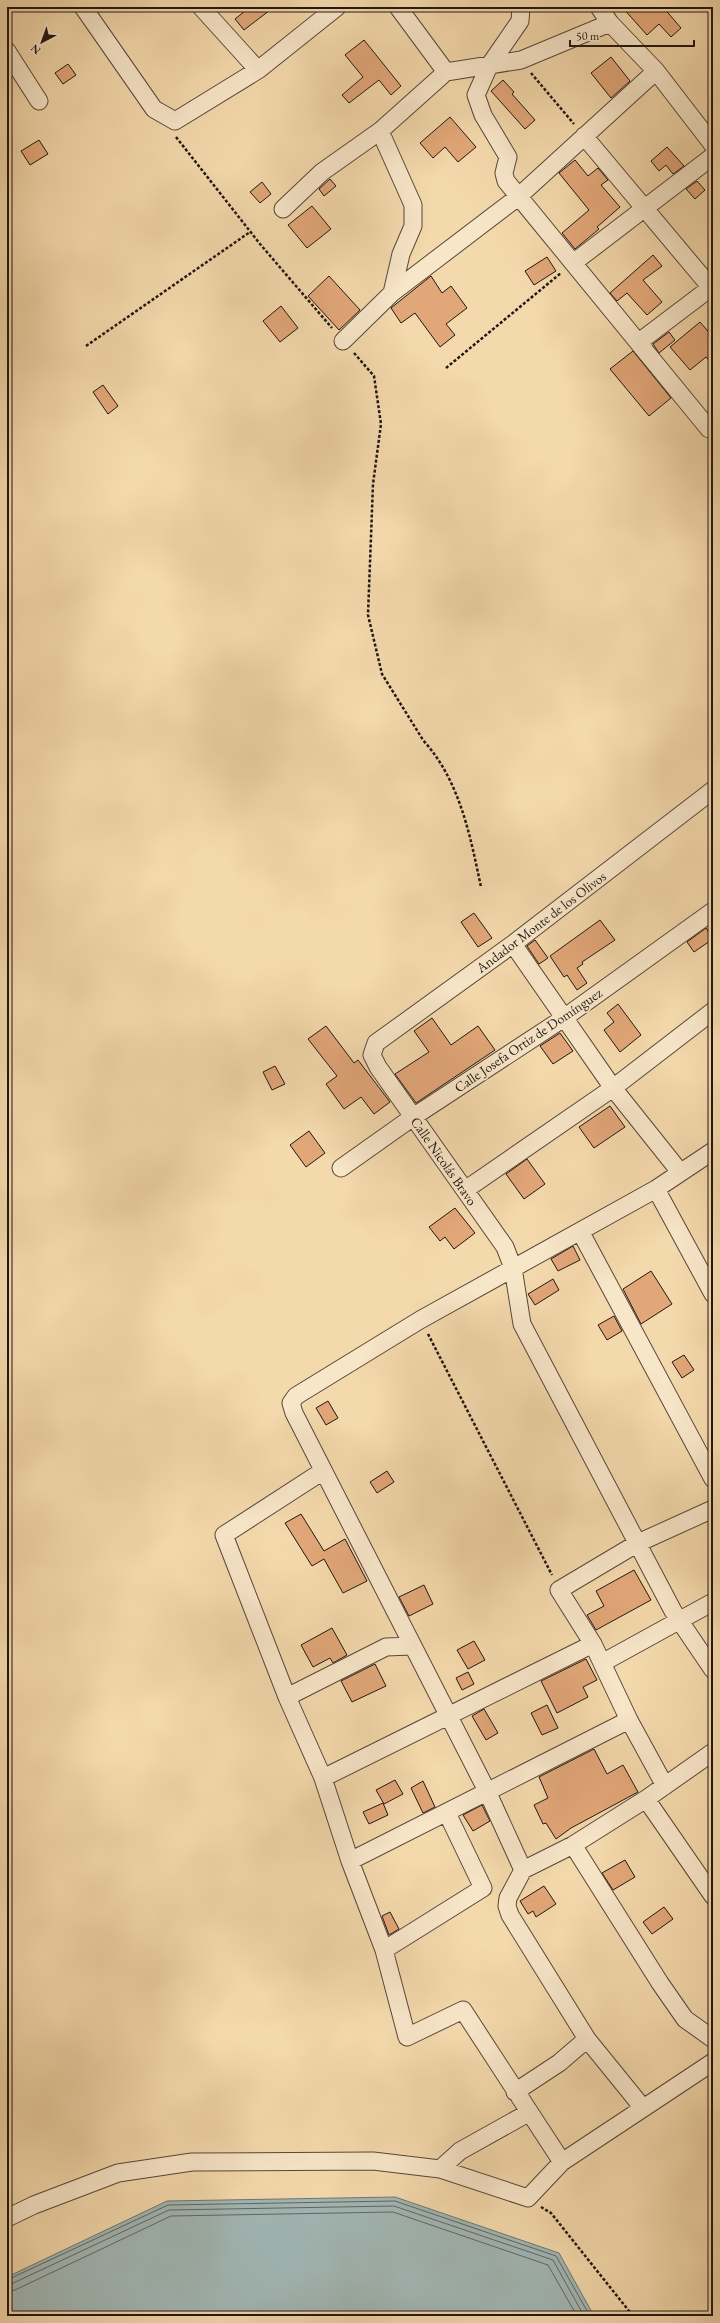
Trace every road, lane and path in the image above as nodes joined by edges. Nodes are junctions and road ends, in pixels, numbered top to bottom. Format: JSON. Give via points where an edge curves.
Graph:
{"nodes":[{"id":1,"x":83,"y":7,"type":"edge"},
{"id":2,"x":201,"y":7,"type":"edge"},
{"id":3,"x":337,"y":7,"type":"edge"},
{"id":4,"x":398,"y":7,"type":"edge"},
{"id":5,"x":521,"y":7,"type":"edge"},
{"id":6,"x":599,"y":7,"type":"edge"},
{"id":7,"x":610,"y":23,"type":"junction"},
{"id":8,"x":7,"y":51,"type":"edge"},
{"id":9,"x":521,"y":60,"type":"junction"},
{"id":10,"x":489,"y":66,"type":"junction"},
{"id":11,"x":258,"y":70,"type":"junction"},
{"id":12,"x":656,"y":71,"type":"junction"},
{"id":13,"x":446,"y":72,"type":"junction"},
{"id":14,"x":39,"y":101,"type":"dead end"},
{"id":15,"x":380,"y":131,"type":"junction"},
{"id":16,"x":173,"y":134,"type":"dead end"},
{"id":17,"x":584,"y":136,"type":"junction"},
{"id":18,"x":713,"y":144,"type":"edge"},
{"id":19,"x":713,"y":156,"type":"edge"},
{"id":20,"x":518,"y":197,"type":"junction"},
{"id":21,"x":283,"y":209,"type":"dead end"},
{"id":22,"x":645,"y":209,"type":"junction"},
{"id":23,"x":250,"y":232,"type":"junction"},
{"id":24,"x":573,"y":263,"type":"junction"},
{"id":25,"x":712,"y":288,"type":"edge"},
{"id":26,"x":392,"y":293,"type":"junction"},
{"id":27,"x":343,"y":340,"type":"junction"},
{"id":28,"x":639,"y":342,"type":"junction"},
{"id":29,"x":86,"y":346,"type":"dead end"},
{"id":30,"x":446,"y":368,"type":"dead end"},
{"id":31,"x":713,"y":425,"type":"edge"},
{"id":32,"x":713,"y":790,"type":"edge"},
{"id":33,"x":481,"y":887,"type":"dead end"},
{"id":34,"x":713,"y":911,"type":"edge"},
{"id":35,"x":513,"y":944,"type":"junction"},
{"id":36,"x":713,"y":1011,"type":"edge"},
{"id":37,"x":564,"y":1018,"type":"junction"},
{"id":38,"x":372,"y":1055,"type":"joint"},
{"id":39,"x":613,"y":1088,"type":"junction"},
{"id":40,"x":413,"y":1117,"type":"junction"},
{"id":41,"x":713,"y":1151,"type":"edge"},
{"id":42,"x":341,"y":1168,"type":"dead end"},
{"id":43,"x":680,"y":1172,"type":"junction"},
{"id":44,"x":656,"y":1189,"type":"junction"},
{"id":45,"x":464,"y":1190,"type":"junction"},
{"id":46,"x":580,"y":1231,"type":"junction"},
{"id":47,"x":513,"y":1268,"type":"junction"},
{"id":48,"x":713,"y":1294,"type":"edge"},
{"id":49,"x":420,"y":1320,"type":"junction"},
{"id":50,"x":323,"y":1471,"type":"junction"},
{"id":51,"x":713,"y":1479,"type":"edge"},
{"id":52,"x":713,"y":1509,"type":"edge"},
{"id":53,"x":638,"y":1543,"type":"junction"},
{"id":54,"x":559,"y":1590,"type":"junction"},
{"id":55,"x":713,"y":1602,"type":"edge"},
{"id":56,"x":680,"y":1620,"type":"junction"},
{"id":57,"x":593,"y":1644,"type":"junction"},
{"id":58,"x":412,"y":1646,"type":"junction"},
{"id":59,"x":602,"y":1663,"type":"junction"},
{"id":60,"x":712,"y":1666,"type":"edge"},
{"id":61,"x":287,"y":1697,"type":"junction"},
{"id":62,"x":449,"y":1716,"type":"junction"},
{"id":63,"x":629,"y":1720,"type":"junction"},
{"id":64,"x":713,"y":1752,"type":"edge"},
{"id":65,"x":323,"y":1778,"type":"junction"},
{"id":66,"x":665,"y":1786,"type":"junction"},
{"id":67,"x":487,"y":1791,"type":"junction"},
{"id":68,"x":646,"y":1799,"type":"junction"},
{"id":69,"x":447,"y":1814,"type":"junction"},
{"id":70,"x":573,"y":1845,"type":"junction"},
{"id":71,"x":350,"y":1861,"type":"junction"},
{"id":72,"x":524,"y":1870,"type":"junction"},
{"id":73,"x":713,"y":1896,"type":"edge"},
{"id":74,"x":384,"y":1950,"type":"junction"},
{"id":75,"x":587,"y":2039,"type":"junction"},
{"id":76,"x":713,"y":2039,"type":"edge"},
{"id":77,"x":713,"y":2062,"type":"edge"},
{"id":78,"x":515,"y":2092,"type":"junction"},
{"id":79,"x":643,"y":2108,"type":"junction"},
{"id":80,"x":528,"y":2113,"type":"junction"},
{"id":81,"x":562,"y":2162,"type":"junction"},
{"id":82,"x":440,"y":2169,"type":"junction"},
{"id":83,"x":528,"y":2198,"type":"junction"},
{"id":84,"x":7,"y":2218,"type":"edge"},
{"id":85,"x":633,"y":2316,"type":"edge"}],
"edges":[{"from":1,"to":11,"type":"street","via":[[154,109],[176,121]]},
{"from":2,"to":11,"type":"street"},
{"from":3,"to":11,"type":"street"},
{"from":4,"to":13,"type":"street"},
{"from":5,"to":10,"type":"street","via":[[520,22]]},
{"from":6,"to":7,"type":"street"},
{"from":7,"to":9,"type":"street"},
{"from":7,"to":12,"type":"street"},
{"from":8,"to":14,"type":"street"},
{"from":9,"to":10,"type":"street"},
{"from":9,"to":17,"type":"path"},
{"from":10,"to":13,"type":"street"},
{"from":10,"to":20,"type":"street","via":[[476,95],[483,115],[508,157],[504,173],[506,181]]},
{"from":12,"to":17,"type":"street"},
{"from":12,"to":18,"type":"street"},
{"from":13,"to":15,"type":"street"},
{"from":15,"to":21,"type":"street","via":[[322,172]]},
{"from":15,"to":26,"type":"street","via":[[413,205],[413,226],[401,254]]},
{"from":16,"to":23,"type":"path"},
{"from":17,"to":20,"type":"street"},
{"from":17,"to":22,"type":"street"},
{"from":19,"to":22,"type":"street"},
{"from":20,"to":24,"type":"street"},
{"from":20,"to":26,"type":"street"},
{"from":22,"to":24,"type":"street"},
{"from":22,"to":25,"type":"street"},
{"from":23,"to":27,"type":"path"},
{"from":23,"to":29,"type":"path"},
{"from":24,"to":28,"type":"street"},
{"from":24,"to":30,"type":"path"},
{"from":25,"to":28,"type":"street"},
{"from":26,"to":27,"type":"street"},
{"from":27,"to":33,"type":"path","via":[[374,376],[381,424],[373,484],[368,615],[382,674],[423,740],[431,748],[459,797]]},
{"from":28,"to":31,"type":"street","via":[[709,429]]},
{"from":32,"to":35,"type":"street","name":"Andador Monte de los Olivos"},
{"from":34,"to":37,"type":"street","name":"Calle Josefa Ortiz de Domínguez"},
{"from":35,"to":37,"type":"street"},
{"from":35,"to":38,"type":"street","name":"Andador Monte de los Olivos","via":[[376,1043]]},
{"from":36,"to":39,"type":"street"},
{"from":37,"to":39,"type":"street"},
{"from":37,"to":40,"type":"street","name":"Calle Josefa Ortiz de Domínguez"},
{"from":38,"to":40,"type":"street","name":"Calle Nicolás Bravo"},
{"from":39,"to":43,"type":"street"},
{"from":39,"to":45,"type":"street"},
{"from":40,"to":42,"type":"street","name":"Calle Josefa Ortiz de Domínguez"},
{"from":40,"to":45,"type":"street","name":"Calle Nicolás Bravo"},
{"from":41,"to":43,"type":"street"},
{"from":43,"to":44,"type":"street"},
{"from":44,"to":46,"type":"street"},
{"from":44,"to":48,"type":"street"},
{"from":45,"to":47,"type":"street","name":"Calle Nicolás Bravo","via":[[505,1247]]},
{"from":46,"to":47,"type":"street"},
{"from":46,"to":51,"type":"street"},
{"from":47,"to":49,"type":"street"},
{"from":47,"to":53,"type":"street","name":"Calle Nicolás Bravo","via":[[522,1324]]},
{"from":49,"to":50,"type":"street","via":[[296,1396],[291,1404]]},
{"from":49,"to":54,"type":"path"},
{"from":50,"to":58,"type":"street"},
{"from":50,"to":61,"type":"street","via":[[224,1535]]},
{"from":52,"to":53,"type":"street"},
{"from":53,"to":54,"type":"street"},
{"from":53,"to":56,"type":"street","name":"Calle Nicolás Bravo"},
{"from":54,"to":57,"type":"street"},
{"from":55,"to":56,"type":"street"},
{"from":56,"to":59,"type":"street"},
{"from":56,"to":60,"type":"street","name":"Calle Nicolás Bravo"},
{"from":57,"to":59,"type":"street"},
{"from":57,"to":62,"type":"street"},
{"from":58,"to":61,"type":"street","via":[[386,1647]]},
{"from":58,"to":62,"type":"street"},
{"from":59,"to":63,"type":"street"},
{"from":61,"to":65,"type":"street"},
{"from":62,"to":65,"type":"street"},
{"from":62,"to":67,"type":"street"},
{"from":63,"to":66,"type":"street"},
{"from":63,"to":67,"type":"street"},
{"from":64,"to":66,"type":"street"},
{"from":65,"to":71,"type":"street"},
{"from":66,"to":68,"type":"street"},
{"from":67,"to":69,"type":"street"},
{"from":67,"to":72,"type":"street"},
{"from":68,"to":70,"type":"street"},
{"from":68,"to":73,"type":"street"},
{"from":69,"to":71,"type":"street"},
{"from":69,"to":74,"type":"street","via":[[483,1888]]},
{"from":70,"to":72,"type":"street"},
{"from":70,"to":76,"type":"street","via":[[685,2019]]},
{"from":71,"to":74,"type":"street"},
{"from":72,"to":75,"type":"street","via":[[508,1898],[510,1915]]},
{"from":74,"to":78,"type":"street","via":[[407,2037],[463,2010]]},
{"from":75,"to":78,"type":"street","via":[[560,2063]]},
{"from":75,"to":79,"type":"street"},
{"from":77,"to":79,"type":"street"},
{"from":78,"to":80,"type":"street"},
{"from":79,"to":81,"type":"street"},
{"from":80,"to":81,"type":"street"},
{"from":80,"to":82,"type":"street","via":[[460,2151]]},
{"from":81,"to":83,"type":"street"},
{"from":82,"to":83,"type":"street"},
{"from":82,"to":84,"type":"street","via":[[373,2161],[192,2162],[118,2173]]},
{"from":83,"to":85,"type":"path","via":[[551,2213]]}]}
